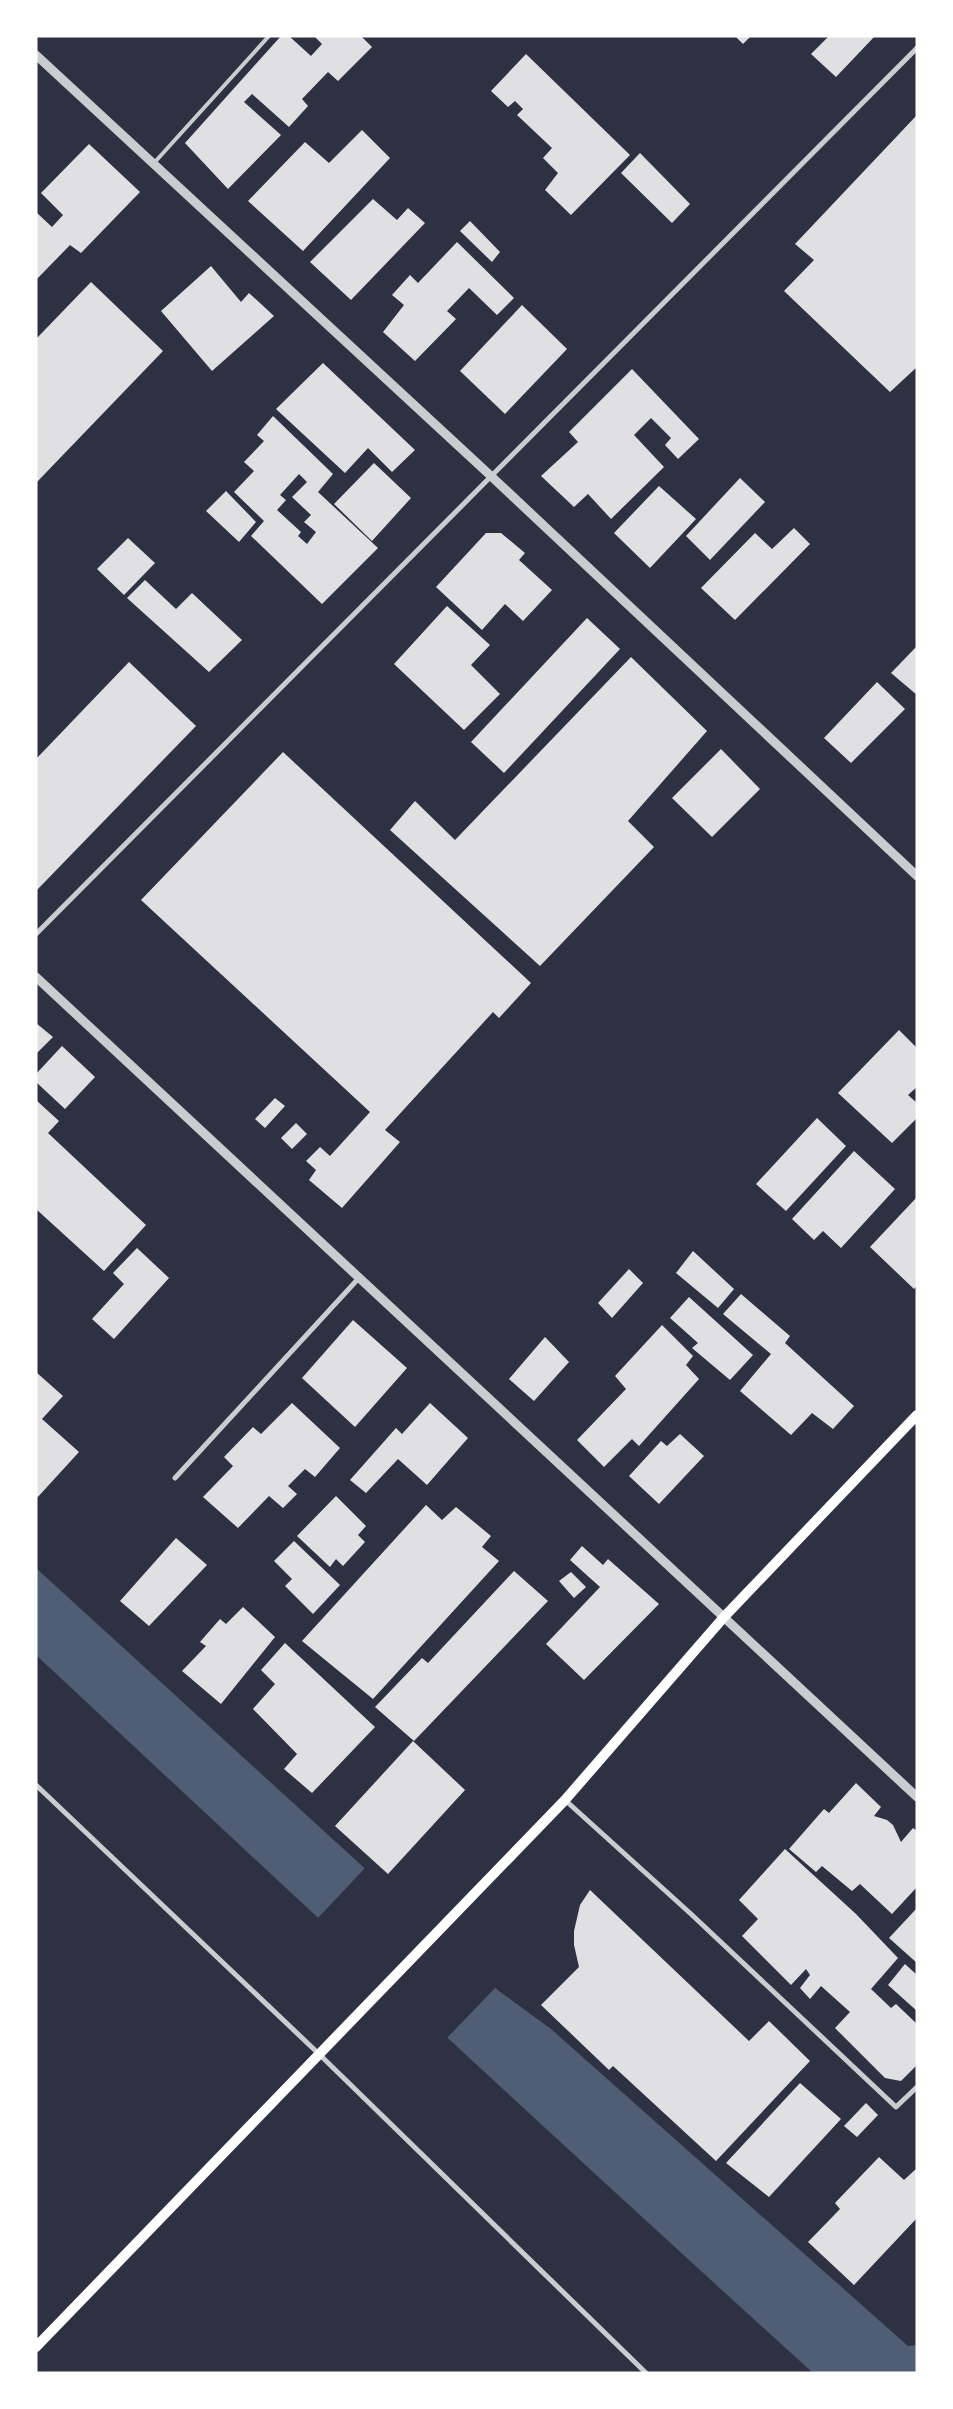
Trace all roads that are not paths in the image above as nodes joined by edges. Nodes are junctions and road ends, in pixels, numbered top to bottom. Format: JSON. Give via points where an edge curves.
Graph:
{"nodes":[{"id":1,"x":269,"y":36,"type":"edge"},
{"id":2,"x":917,"y":48,"type":"edge"},
{"id":3,"x":36,"y":55,"type":"edge"},
{"id":4,"x":154,"y":163,"type":"junction"},
{"id":5,"x":492,"y":477,"type":"junction"},
{"id":6,"x":917,"y":876,"type":"edge"},
{"id":7,"x":36,"y":934,"type":"edge"},
{"id":8,"x":36,"y":977,"type":"edge"},
{"id":9,"x":358,"y":1279,"type":"junction"},
{"id":10,"x":917,"y":1415,"type":"edge"},
{"id":11,"x":175,"y":1478,"type":"dead end"},
{"id":12,"x":724,"y":1617,"type":"junction"},
{"id":13,"x":36,"y":1785,"type":"edge"},
{"id":14,"x":917,"y":1797,"type":"edge"},
{"id":15,"x":565,"y":1800,"type":"junction"},
{"id":16,"x":320,"y":2055,"type":"junction"},
{"id":17,"x":917,"y":2087,"type":"edge"},
{"id":18,"x":36,"y":2347,"type":"edge"},
{"id":19,"x":646,"y":2373,"type":"edge"}],
"edges":[{"from":1,"to":4,"type":"lane"},
{"from":2,"to":5,"type":"street"},
{"from":3,"to":4,"type":"street"},
{"from":4,"to":5,"type":"street"},
{"from":5,"to":6,"type":"street"},
{"from":5,"to":7,"type":"street"},
{"from":8,"to":9,"type":"street"},
{"from":9,"to":11,"type":"street"},
{"from":9,"to":12,"type":"street"},
{"from":10,"to":12,"type":"main road"},
{"from":12,"to":14,"type":"street"},
{"from":12,"to":15,"type":"main road"},
{"from":13,"to":16,"type":"street"},
{"from":15,"to":16,"type":"main road"},
{"from":15,"to":17,"type":"street","via":[[896,2108]]},
{"from":16,"to":18,"type":"main road"},
{"from":16,"to":19,"type":"street"}]}
